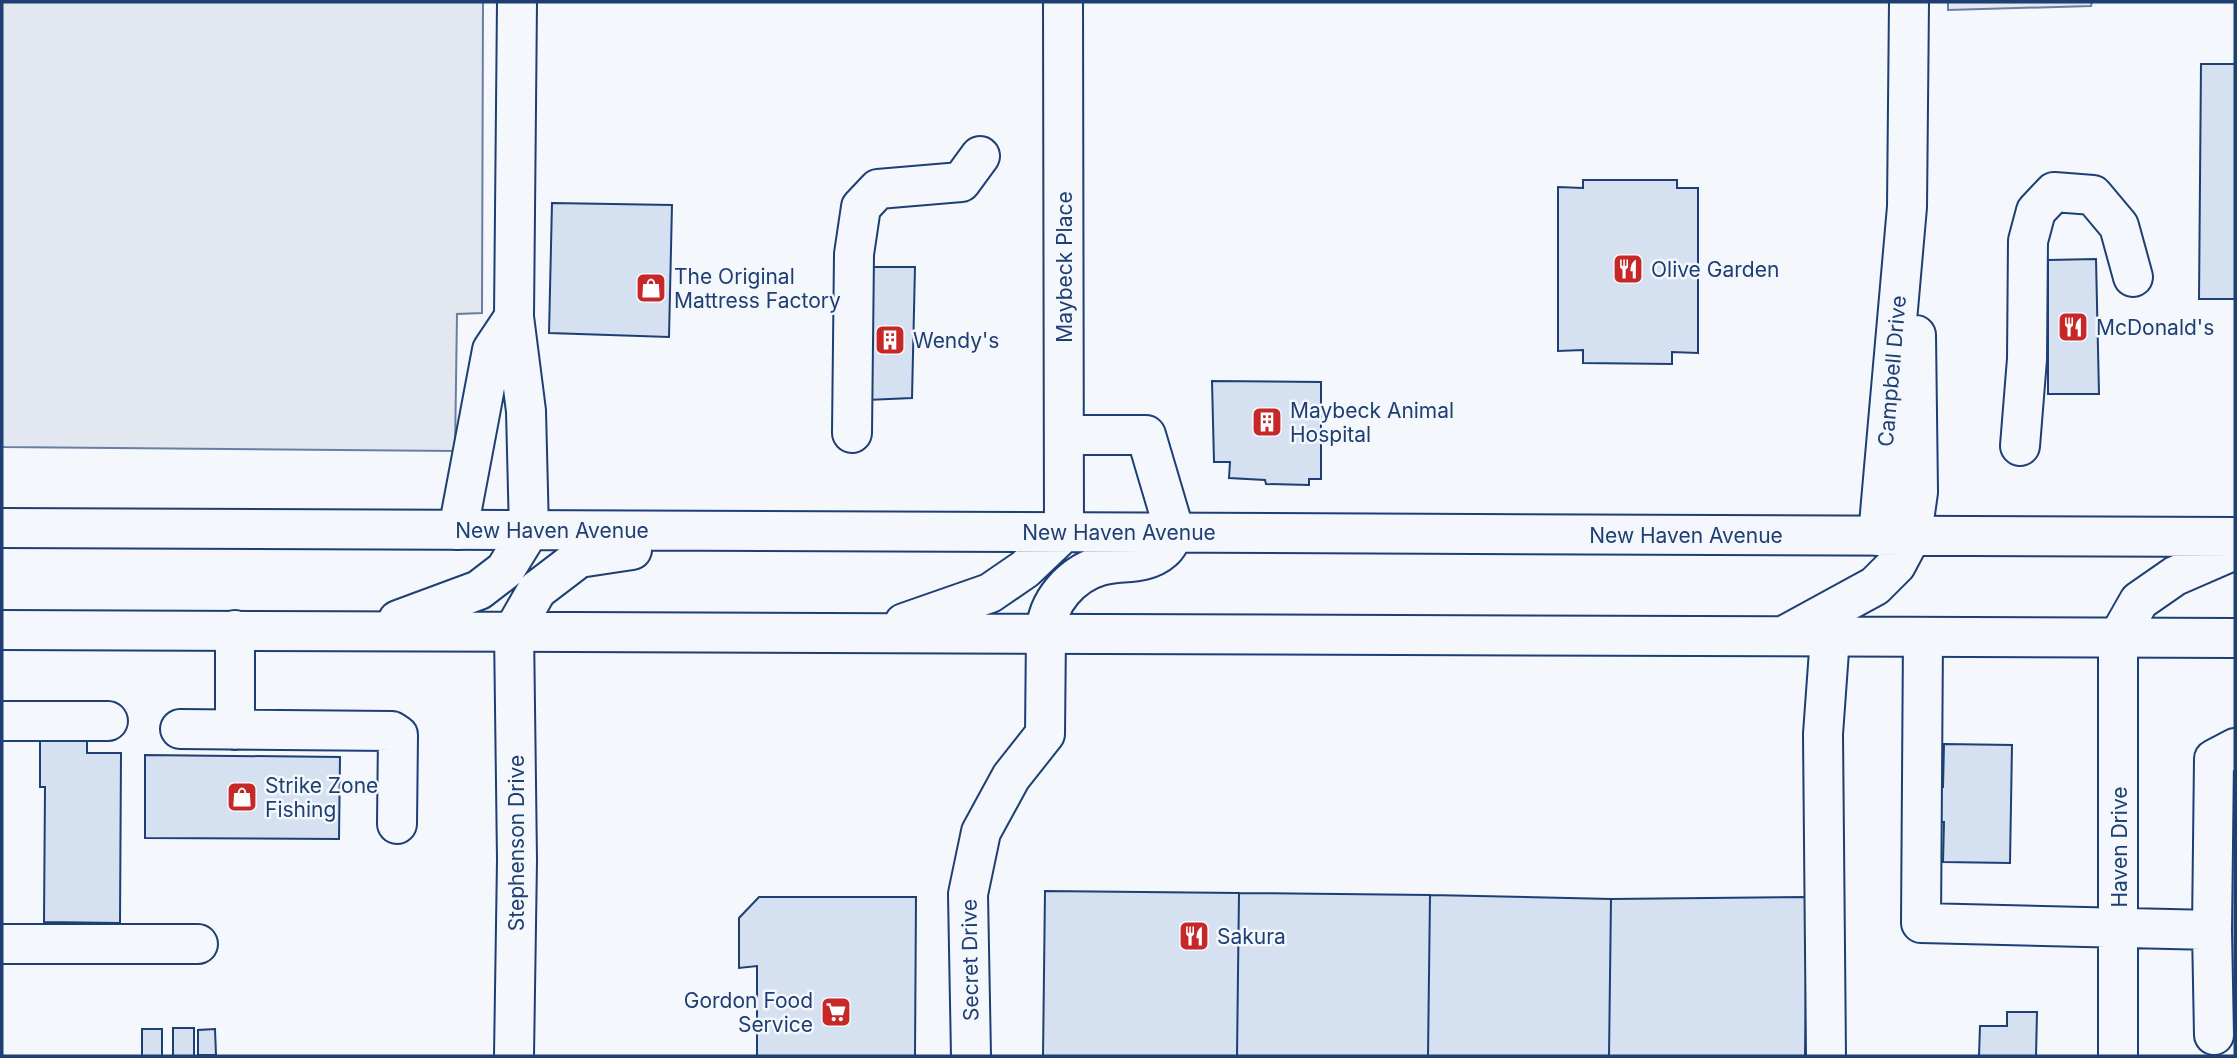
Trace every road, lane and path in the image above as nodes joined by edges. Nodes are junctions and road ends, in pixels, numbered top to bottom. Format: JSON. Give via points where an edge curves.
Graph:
{"nodes":[{"id":1,"x":517,"y":2,"type":"edge"},
{"id":2,"x":1063,"y":2,"type":"edge"},
{"id":3,"x":1909,"y":2,"type":"edge"},
{"id":4,"x":974,"y":176,"type":"dead end"},
{"id":5,"x":2133,"y":277,"type":"dead end"},
{"id":6,"x":514,"y":317,"type":"junction"},
{"id":7,"x":852,"y":433,"type":"dead end"},
{"id":8,"x":1064,"y":435,"type":"junction"},
{"id":9,"x":2020,"y":446,"type":"dead end"},
{"id":10,"x":2,"y":528,"type":"edge"},
{"id":11,"x":458,"y":530,"type":"junction"},
{"id":12,"x":529,"y":531,"type":"junction"},
{"id":13,"x":780,"y":531,"type":"junction"},
{"id":14,"x":1064,"y":532,"type":"junction"},
{"id":15,"x":1175,"y":533,"type":"junction"},
{"id":16,"x":1895,"y":535,"type":"junction"},
{"id":17,"x":2235,"y":537,"type":"edge"},
{"id":18,"x":2235,"y":550,"type":"edge"},
{"id":19,"x":2,"y":629,"type":"edge"},
{"id":20,"x":235,"y":629,"type":"junction"},
{"id":21,"x":373,"y":629,"type":"junction"},
{"id":22,"x":514,"y":629,"type":"junction"},
{"id":23,"x":876,"y":632,"type":"junction"},
{"id":24,"x":1046,"y":633,"type":"junction"},
{"id":25,"x":1784,"y":636,"type":"junction"},
{"id":26,"x":1830,"y":637,"type":"junction"},
{"id":27,"x":1923,"y":637,"type":"junction"},
{"id":28,"x":2118,"y":638,"type":"junction"},
{"id":29,"x":2235,"y":638,"type":"edge"},
{"id":30,"x":2,"y":721,"type":"edge"},
{"id":31,"x":108,"y":721,"type":"dead end"},
{"id":32,"x":180,"y":729,"type":"dead end"},
{"id":33,"x":235,"y":730,"type":"junction"},
{"id":34,"x":2235,"y":748,"type":"edge"},
{"id":35,"x":397,"y":824,"type":"dead end"},
{"id":36,"x":2119,"y":926,"type":"junction"},
{"id":37,"x":2212,"y":930,"type":"junction"},
{"id":38,"x":2,"y":944,"type":"edge"},
{"id":39,"x":198,"y":944,"type":"dead end"},
{"id":40,"x":2214,"y":1035,"type":"dead end"},
{"id":41,"x":514,"y":1056,"type":"edge"},
{"id":42,"x":971,"y":1056,"type":"edge"},
{"id":43,"x":1826,"y":1056,"type":"edge"},
{"id":44,"x":2118,"y":1056,"type":"edge"}],
"edges":[{"from":1,"to":6,"type":"main road"},
{"from":2,"to":8,"type":"main road","name":"Maybeck Place"},
{"from":3,"to":16,"type":"main road","name":"Campbell Drive","via":[[1908,207],[1918,366],[1918,492]]},
{"from":4,"to":7,"type":"main road","via":[[878,188],[861,207],[854,254]]},
{"from":5,"to":9,"type":"main road","via":[[2119,226],[2094,195],[2054,192],[2036,211],[2028,241],[2027,359]]},
{"from":6,"to":11,"type":"main road","via":[[492,350]]},
{"from":6,"to":12,"type":"main road","via":[[526,411]]},
{"from":8,"to":14,"type":"main road","name":"Maybeck Place"},
{"from":8,"to":15,"type":"main road","via":[[1146,435]]},
{"from":10,"to":11,"type":"main road","name":"New Haven Avenue"},
{"from":11,"to":12,"type":"main road","name":"New Haven Avenue"},
{"from":12,"to":13,"type":"main road","name":"New Haven Avenue"},
{"from":12,"to":21,"type":"main road","via":[[505,570],[479,590]]},
{"from":13,"to":14,"type":"main road","name":"New Haven Avenue"},
{"from":13,"to":22,"type":"main road","via":[[579,558],[537,590]]},
{"from":14,"to":15,"type":"main road","name":"New Haven Avenue"},
{"from":14,"to":23,"type":"main road","via":[[1025,569],[990,593]]},
{"from":15,"to":16,"type":"main road","name":"New Haven Avenue"},
{"from":15,"to":24,"type":"main road","name":"Secret Drive","via":[[1153,556],[1101,566],[1072,582],[1052,606]]},
{"from":16,"to":17,"type":"main road","name":"New Haven Avenue"},
{"from":16,"to":25,"type":"main road","via":[[1896,565],[1875,586]]},
{"from":18,"to":28,"type":"main road","via":[[2175,576],[2138,601]]},
{"from":19,"to":20,"type":"main road"},
{"from":20,"to":21,"type":"main road"},
{"from":20,"to":33,"type":"main road"},
{"from":21,"to":22,"type":"main road"},
{"from":22,"to":23,"type":"main road"},
{"from":22,"to":41,"type":"main road","name":"Stephenson Drive"},
{"from":23,"to":24,"type":"main road"},
{"from":24,"to":25,"type":"main road"},
{"from":24,"to":42,"type":"main road","name":"Secret Drive","via":[[1045,734],[1011,777],[981,832],[968,894]]},
{"from":25,"to":26,"type":"main road"},
{"from":26,"to":27,"type":"main road"},
{"from":26,"to":43,"type":"main road","via":[[1823,734]]},
{"from":27,"to":28,"type":"main road"},
{"from":27,"to":36,"type":"main road","via":[[1922,923]]},
{"from":28,"to":29,"type":"main road"},
{"from":28,"to":36,"type":"main road","name":"Haven Drive"},
{"from":30,"to":31,"type":"main road"},
{"from":32,"to":33,"type":"main road"},
{"from":33,"to":35,"type":"main road","via":[[392,731],[398,735]]},
{"from":34,"to":37,"type":"main road","via":[[2214,759]]},
{"from":36,"to":37,"type":"main road"},
{"from":36,"to":44,"type":"main road","name":"Haven Drive"},
{"from":37,"to":40,"type":"main road"},
{"from":38,"to":39,"type":"main road"}]}
